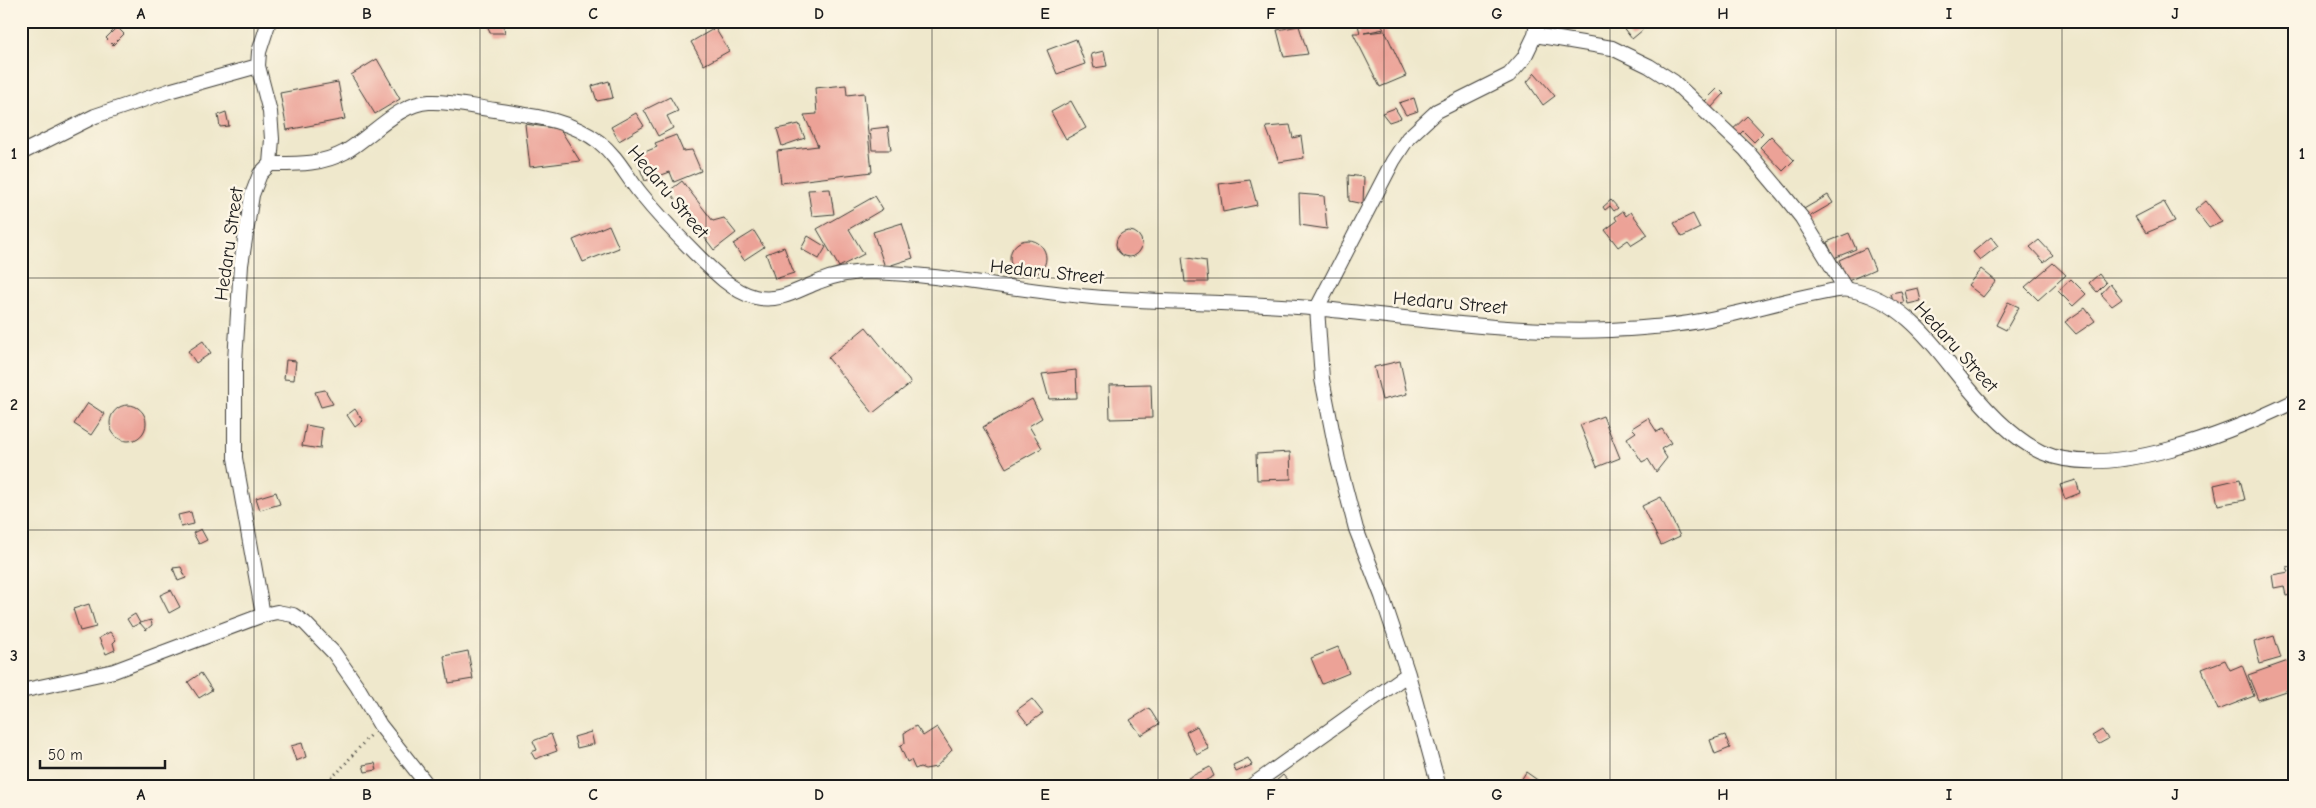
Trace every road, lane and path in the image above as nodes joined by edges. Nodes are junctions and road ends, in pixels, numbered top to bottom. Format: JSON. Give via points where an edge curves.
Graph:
{"nodes":[{"id":1,"x":269,"y":21,"type":"edge"},
{"id":2,"x":1536,"y":28,"type":"edge"},
{"id":3,"x":258,"y":66,"type":"junction"},
{"id":4,"x":21,"y":153,"type":"edge"},
{"id":5,"x":270,"y":164,"type":"junction"},
{"id":6,"x":1845,"y":288,"type":"junction"},
{"id":7,"x":1317,"y":308,"type":"junction"},
{"id":8,"x":2295,"y":401,"type":"edge"},
{"id":9,"x":263,"y":615,"type":"junction"},
{"id":10,"x":1408,"y":674,"type":"junction"},
{"id":11,"x":21,"y":691,"type":"edge"},
{"id":12,"x":380,"y":724,"type":"junction"},
{"id":13,"x":320,"y":787,"type":"edge"},
{"id":14,"x":429,"y":787,"type":"edge"},
{"id":15,"x":1250,"y":787,"type":"edge"},
{"id":16,"x":1439,"y":787,"type":"edge"}],
"edges":[{"from":1,"to":3,"type":"street"},
{"from":2,"to":6,"type":"street","via":[[1612,48],[1674,82],[1746,150],[1782,193],[1802,218]]},
{"from":2,"to":7,"type":"street","via":[[1524,58],[1509,75],[1437,111],[1408,138]]},
{"from":3,"to":4,"type":"street","via":[[95,116]]},
{"from":3,"to":5,"type":"street","via":[[270,112]]},
{"from":5,"to":7,"type":"street","name":"Hedaru Street","via":[[319,162],[342,153],[411,105],[430,102],[459,104],[555,120],[600,142],[677,235],[732,285],[757,298],[780,297],[834,276],[864,272],[918,275],[1099,297]]},
{"from":5,"to":9,"type":"street","name":"Hedaru Street","via":[[260,174],[252,195],[241,265],[235,361],[235,458]]},
{"from":6,"to":7,"type":"street","name":"Hedaru Street","via":[[1708,320],[1636,329],[1573,332],[1448,323]]},
{"from":6,"to":8,"type":"street","name":"Hedaru Street","via":[[1871,296],[1902,312],[1998,420],[2037,450],[2071,461],[2107,460],[2152,453],[2243,426]]},
{"from":7,"to":10,"type":"street","via":[[1322,379],[1338,460],[1356,529]]},
{"from":9,"to":11,"type":"street","via":[[114,671]]},
{"from":9,"to":12,"type":"street","via":[[277,612],[293,615],[305,623],[334,653]]},
{"from":10,"to":15,"type":"street"},
{"from":10,"to":16,"type":"street"},
{"from":12,"to":13,"type":"path","via":[[339,771]]},
{"from":12,"to":14,"type":"street"}]}
